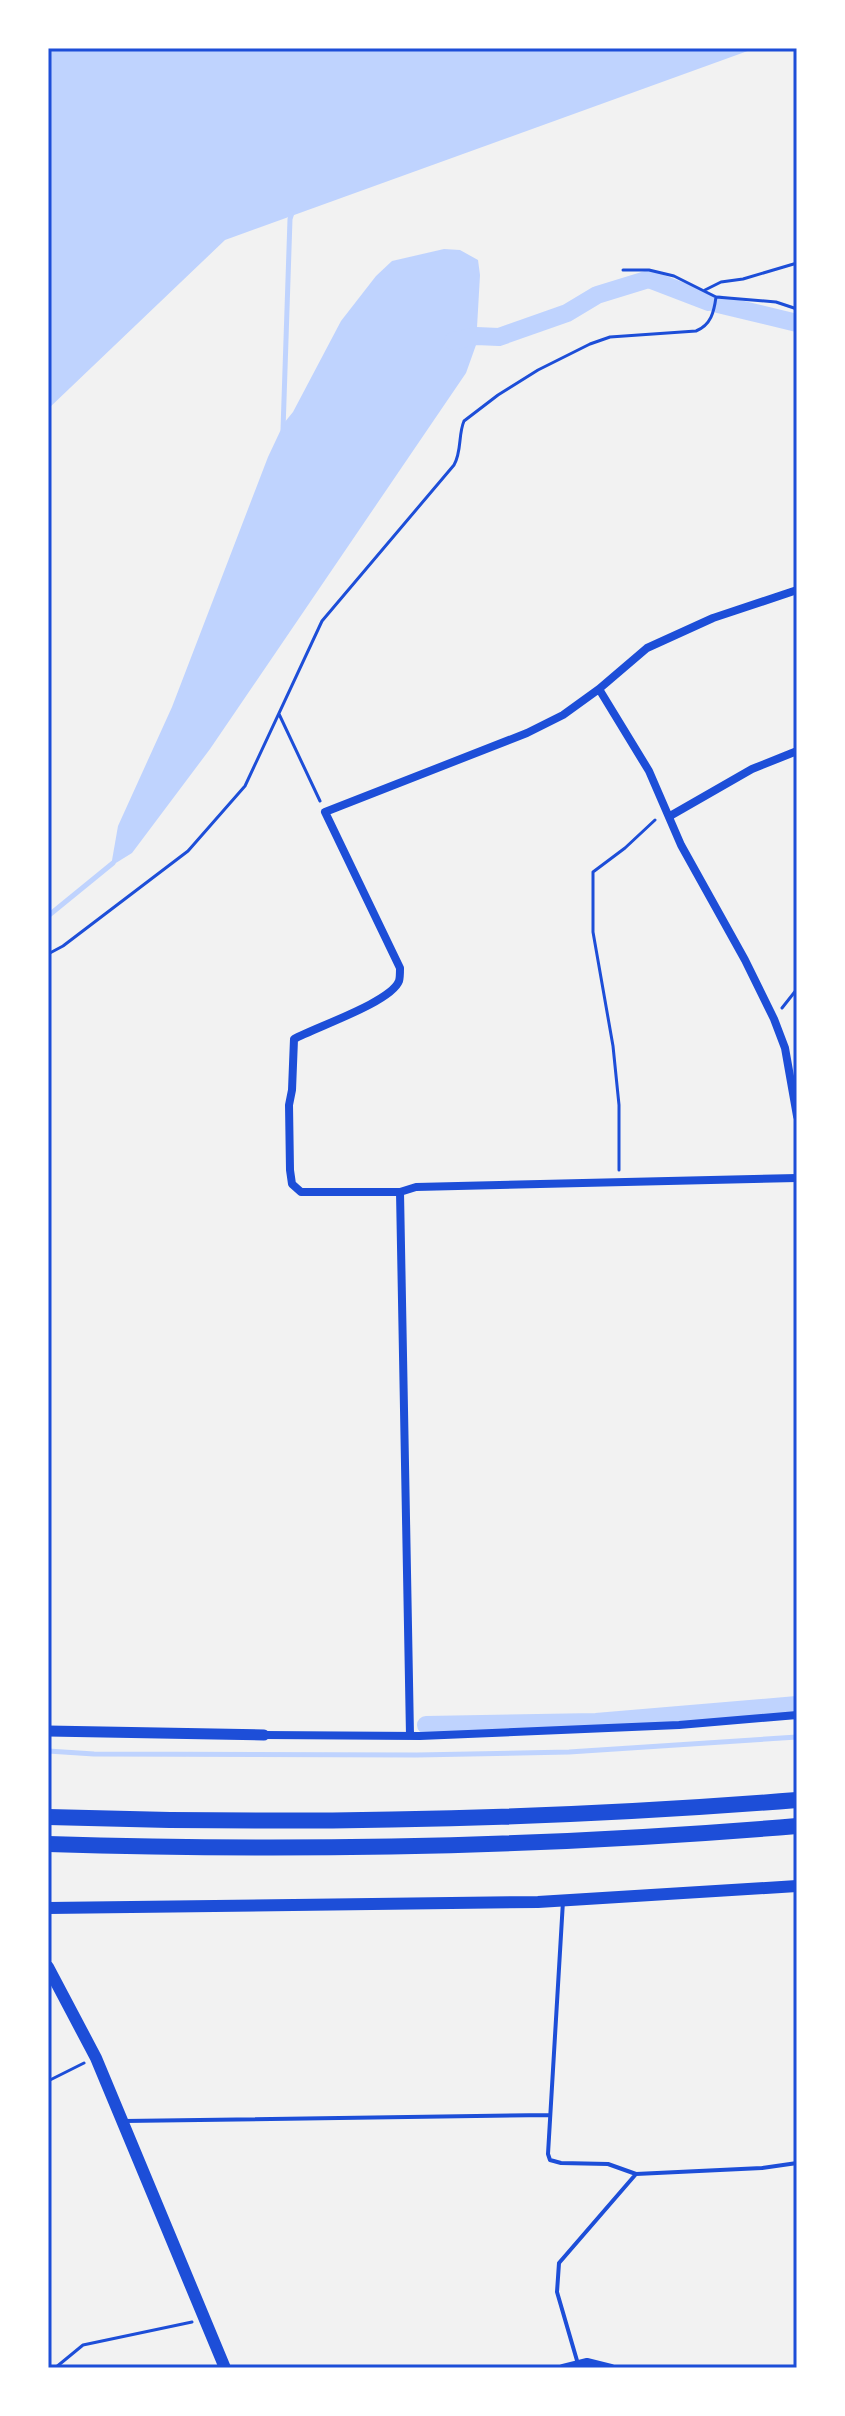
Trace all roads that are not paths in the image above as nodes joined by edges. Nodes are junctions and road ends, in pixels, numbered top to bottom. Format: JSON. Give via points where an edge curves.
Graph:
{"nodes":[{"id":1,"x":797,"y":590,"type":"edge"},
{"id":2,"x":599,"y":689,"type":"junction"},
{"id":3,"x":797,"y":751,"type":"edge"},
{"id":4,"x":670,"y":816,"type":"junction"},
{"id":5,"x":797,"y":1116,"type":"edge"},
{"id":6,"x":797,"y":1178,"type":"edge"},
{"id":7,"x":400,"y":1192,"type":"junction"},
{"id":8,"x":797,"y":1715,"type":"edge"},
{"id":9,"x":48,"y":1731,"type":"edge"},
{"id":10,"x":264,"y":1735,"type":"joint"},
{"id":11,"x":410,"y":1735,"type":"junction"},
{"id":12,"x":797,"y":1800,"type":"edge"},
{"id":13,"x":48,"y":1817,"type":"edge"},
{"id":14,"x":797,"y":1826,"type":"edge"},
{"id":15,"x":48,"y":1844,"type":"edge"},
{"id":16,"x":797,"y":1886,"type":"edge"},
{"id":17,"x":563,"y":1901,"type":"junction"},
{"id":18,"x":48,"y":1908,"type":"edge"},
{"id":19,"x":48,"y":1967,"type":"edge"},
{"id":20,"x":550,"y":2115,"type":"junction"},
{"id":21,"x":122,"y":2121,"type":"junction"},
{"id":22,"x":797,"y":2163,"type":"edge"},
{"id":23,"x":636,"y":2174,"type":"junction"},
{"id":24,"x":578,"y":2364,"type":"junction"},
{"id":25,"x":225,"y":2368,"type":"edge"},
{"id":26,"x":563,"y":2368,"type":"edge"},
{"id":27,"x":611,"y":2368,"type":"edge"}],
"edges":[{"from":1,"to":2,"type":"street","via":[[713,618],[647,648]]},
{"from":2,"to":4,"type":"street"},
{"from":2,"to":7,"type":"street","via":[[527,733],[325,812],[400,968],[400,980],[375,1002],[294,1039],[289,1105],[292,1184],[301,1192]]},
{"from":3,"to":4,"type":"street","via":[[752,769]]},
{"from":4,"to":5,"type":"street","via":[[774,1019],[785,1048]]},
{"from":6,"to":7,"type":"street","via":[[416,1187]]},
{"from":7,"to":11,"type":"street"},
{"from":8,"to":11,"type":"street"},
{"from":9,"to":10,"type":"street"},
{"from":10,"to":11,"type":"street"},
{"from":12,"to":13,"type":"highway","via":[[448,1820]]},
{"from":14,"to":15,"type":"highway","via":[[448,1846]]},
{"from":16,"to":17,"type":"main road"},
{"from":17,"to":18,"type":"main road"},
{"from":17,"to":20,"type":"lane"},
{"from":19,"to":21,"type":"main road"},
{"from":20,"to":21,"type":"lane"},
{"from":20,"to":23,"type":"lane","via":[[548,2154],[554,2163],[608,2164]]},
{"from":21,"to":25,"type":"main road"},
{"from":22,"to":23,"type":"lane"},
{"from":23,"to":24,"type":"lane","via":[[559,2263],[557,2292]]},
{"from":24,"to":26,"type":"street"},
{"from":24,"to":27,"type":"street"}]}
